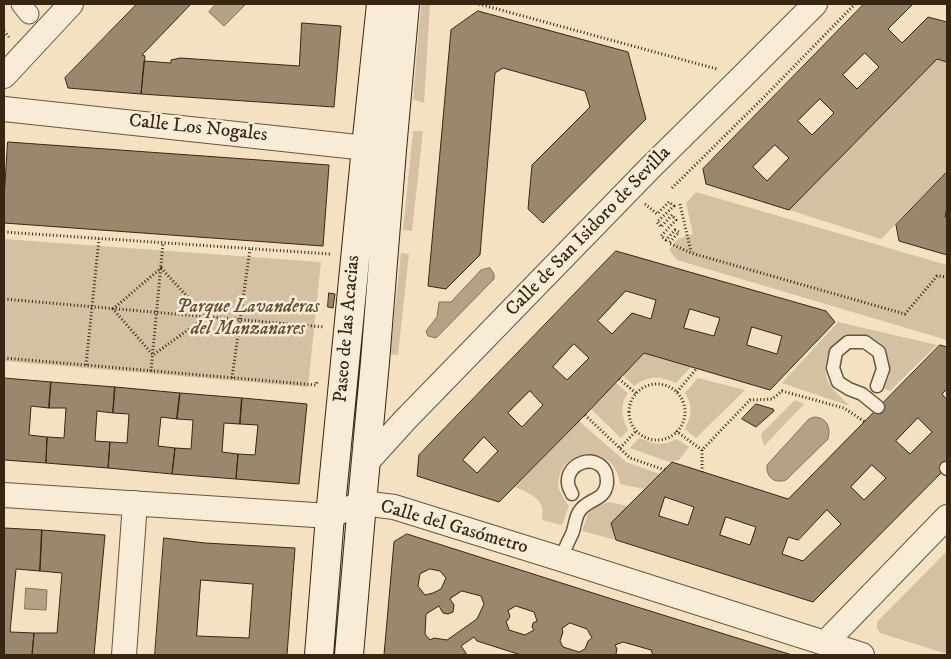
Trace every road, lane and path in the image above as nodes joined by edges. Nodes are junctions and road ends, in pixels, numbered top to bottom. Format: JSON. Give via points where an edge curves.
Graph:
{"nodes":[{"id":1,"x":71,"y":4,"type":"edge"},
{"id":2,"x":381,"y":4,"type":"edge"},
{"id":3,"x":405,"y":4,"type":"edge"},
{"id":4,"x":479,"y":4,"type":"edge"},
{"id":5,"x":815,"y":4,"type":"edge"},
{"id":6,"x":855,"y":4,"type":"edge"},
{"id":7,"x":4,"y":76,"type":"edge"},
{"id":8,"x":743,"y":76,"type":"junction"},
{"id":9,"x":4,"y":109,"type":"edge"},
{"id":10,"x":379,"y":149,"type":"junction"},
{"id":11,"x":672,"y":188,"type":"dead end"},
{"id":12,"x":645,"y":204,"type":"dead end"},
{"id":13,"x":680,"y":204,"type":"dead end"},
{"id":14,"x":4,"y":232,"type":"edge"},
{"id":15,"x":99,"y":238,"type":"junction"},
{"id":16,"x":163,"y":243,"type":"junction"},
{"id":17,"x":250,"y":249,"type":"junction"},
{"id":18,"x":691,"y":253,"type":"junction"},
{"id":19,"x":330,"y":254,"type":"dead end"},
{"id":20,"x":161,"y":268,"type":"junction"},
{"id":21,"x":947,"y":277,"type":"edge"},
{"id":22,"x":4,"y":299,"type":"edge"},
{"id":23,"x":92,"y":307,"type":"junction"},
{"id":24,"x":113,"y":309,"type":"junction"},
{"id":25,"x":157,"y":313,"type":"junction"},
{"id":26,"x":206,"y":317,"type":"junction"},
{"id":27,"x":324,"y":318,"type":"dead end"},
{"id":28,"x":240,"y":320,"type":"junction"},
{"id":29,"x":336,"y":328,"type":"junction"},
{"id":30,"x":153,"y":355,"type":"junction"},
{"id":31,"x":4,"y":358,"type":"edge"},
{"id":32,"x":86,"y":365,"type":"junction"},
{"id":33,"x":697,"y":368,"type":"dead end"},
{"id":34,"x":151,"y":371,"type":"junction"},
{"id":35,"x":317,"y":376,"type":"dead end"},
{"id":36,"x":232,"y":378,"type":"junction"},
{"id":37,"x":619,"y":379,"type":"dead end"},
{"id":38,"x":877,"y":386,"type":"dead end"},
{"id":39,"x":676,"y":392,"type":"junction"},
{"id":40,"x":636,"y":393,"type":"junction"},
{"id":41,"x":878,"y":407,"type":"dead end"},
{"id":42,"x":584,"y":415,"type":"dead end"},
{"id":43,"x":864,"y":422,"type":"dead end"},
{"id":44,"x":636,"y":431,"type":"junction"},
{"id":45,"x":676,"y":431,"type":"junction"},
{"id":46,"x":620,"y":448,"type":"junction"},
{"id":47,"x":702,"y":450,"type":"junction"},
{"id":48,"x":366,"y":463,"type":"junction"},
{"id":49,"x":665,"y":470,"type":"dead end"},
{"id":50,"x":702,"y":472,"type":"dead end"},
{"id":51,"x":572,"y":494,"type":"dead end"},
{"id":52,"x":4,"y":495,"type":"edge"},
{"id":53,"x":135,"y":503,"type":"junction"},
{"id":54,"x":362,"y":503,"type":"junction"},
{"id":55,"x":330,"y":516,"type":"junction"},
{"id":56,"x":947,"y":517,"type":"edge"},
{"id":57,"x":561,"y":558,"type":"junction"},
{"id":58,"x":825,"y":643,"type":"junction"},
{"id":59,"x":124,"y":655,"type":"edge"},
{"id":60,"x":319,"y":655,"type":"edge"},
{"id":61,"x":349,"y":655,"type":"edge"},
{"id":62,"x":862,"y":655,"type":"edge"}],
"edges":[{"from":1,"to":7,"type":"street"},
{"from":2,"to":10,"type":"main road","name":"Paseo de las Acacias"},
{"from":3,"to":10,"type":"main road","name":"Paseo de las Acacias"},
{"from":4,"to":8,"type":"path"},
{"from":5,"to":8,"type":"street","name":"Calle de San Isidoro de Sevilla"},
{"from":6,"to":11,"type":"path"},
{"from":8,"to":48,"type":"street","name":"Calle de San Isidoro de Sevilla","via":[[648,169]]},
{"from":9,"to":10,"type":"street","name":"Calle Los Nogales"},
{"from":10,"to":29,"type":"main road","name":"Paseo de las Acacias"},
{"from":10,"to":48,"type":"main road","name":"Paseo de las Acacias","via":[[375,362]]},
{"from":12,"to":18,"type":"path","via":[[657,214],[669,202],[674,206],[657,222],[661,226],[672,215],[676,220],[661,236],[666,240],[675,230],[679,232],[669,243]]},
{"from":13,"to":18,"type":"path"},
{"from":14,"to":15,"type":"path"},
{"from":15,"to":16,"type":"path"},
{"from":15,"to":23,"type":"path"},
{"from":16,"to":17,"type":"path"},
{"from":16,"to":20,"type":"path"},
{"from":17,"to":19,"type":"path"},
{"from":17,"to":28,"type":"path"},
{"from":18,"to":21,"type":"path","via":[[905,314],[936,276]]},
{"from":20,"to":24,"type":"path"},
{"from":20,"to":25,"type":"path"},
{"from":20,"to":26,"type":"path"},
{"from":22,"to":23,"type":"path"},
{"from":23,"to":24,"type":"path"},
{"from":23,"to":32,"type":"path"},
{"from":24,"to":25,"type":"path"},
{"from":24,"to":30,"type":"path"},
{"from":25,"to":26,"type":"path"},
{"from":25,"to":30,"type":"path"},
{"from":26,"to":28,"type":"path"},
{"from":26,"to":30,"type":"path"},
{"from":27,"to":29,"type":"path"},
{"from":28,"to":29,"type":"path"},
{"from":28,"to":36,"type":"path"},
{"from":29,"to":55,"type":"main road","name":"Paseo de las Acacias"},
{"from":30,"to":34,"type":"path"},
{"from":31,"to":32,"type":"path"},
{"from":32,"to":34,"type":"path"},
{"from":33,"to":39,"type":"path"},
{"from":34,"to":36,"type":"path"},
{"from":35,"to":36,"type":"path","via":[[316,385]]},
{"from":37,"to":40,"type":"path"},
{"from":38,"to":41,"type":"lane","via":[[883,369],[879,352],[865,342],[848,342],[836,352],[833,368],[838,382],[862,394]]},
{"from":39,"to":40,"type":"path","via":[[660,384],[651,384]]},
{"from":39,"to":45,"type":"path","via":[[682,400],[684,416]]},
{"from":40,"to":44,"type":"path","via":[[629,408],[631,424]]},
{"from":42,"to":46,"type":"path"},
{"from":43,"to":47,"type":"path","via":[[844,408],[782,391],[772,399],[750,400]]},
{"from":44,"to":45,"type":"path","via":[[652,439],[661,439]]},
{"from":44,"to":46,"type":"path"},
{"from":45,"to":47,"type":"path"},
{"from":46,"to":49,"type":"path","via":[[630,458]]},
{"from":47,"to":50,"type":"path"},
{"from":48,"to":54,"type":"main road","name":"Paseo de las Acacias"},
{"from":51,"to":57,"type":"lane","via":[[569,474],[576,465],[586,461],[597,463],[605,471],[606,490],[579,511]]},
{"from":52,"to":53,"type":"street","name":"Calle del Gasómetro"},
{"from":53,"to":55,"type":"street","name":"Calle del Gasómetro"},
{"from":53,"to":59,"type":"street"},
{"from":54,"to":55,"type":"street","name":"Calle del Gasómetro"},
{"from":54,"to":57,"type":"street","name":"Calle del Gasómetro","via":[[394,507]]},
{"from":54,"to":61,"type":"main road","name":"Paseo de las Acacias"},
{"from":55,"to":60,"type":"main road","name":"Paseo de las Acacias"},
{"from":56,"to":58,"type":"street"},
{"from":57,"to":58,"type":"street","name":"Calle del Gasómetro"},
{"from":58,"to":62,"type":"street","name":"Calle del Gasómetro"}]}
